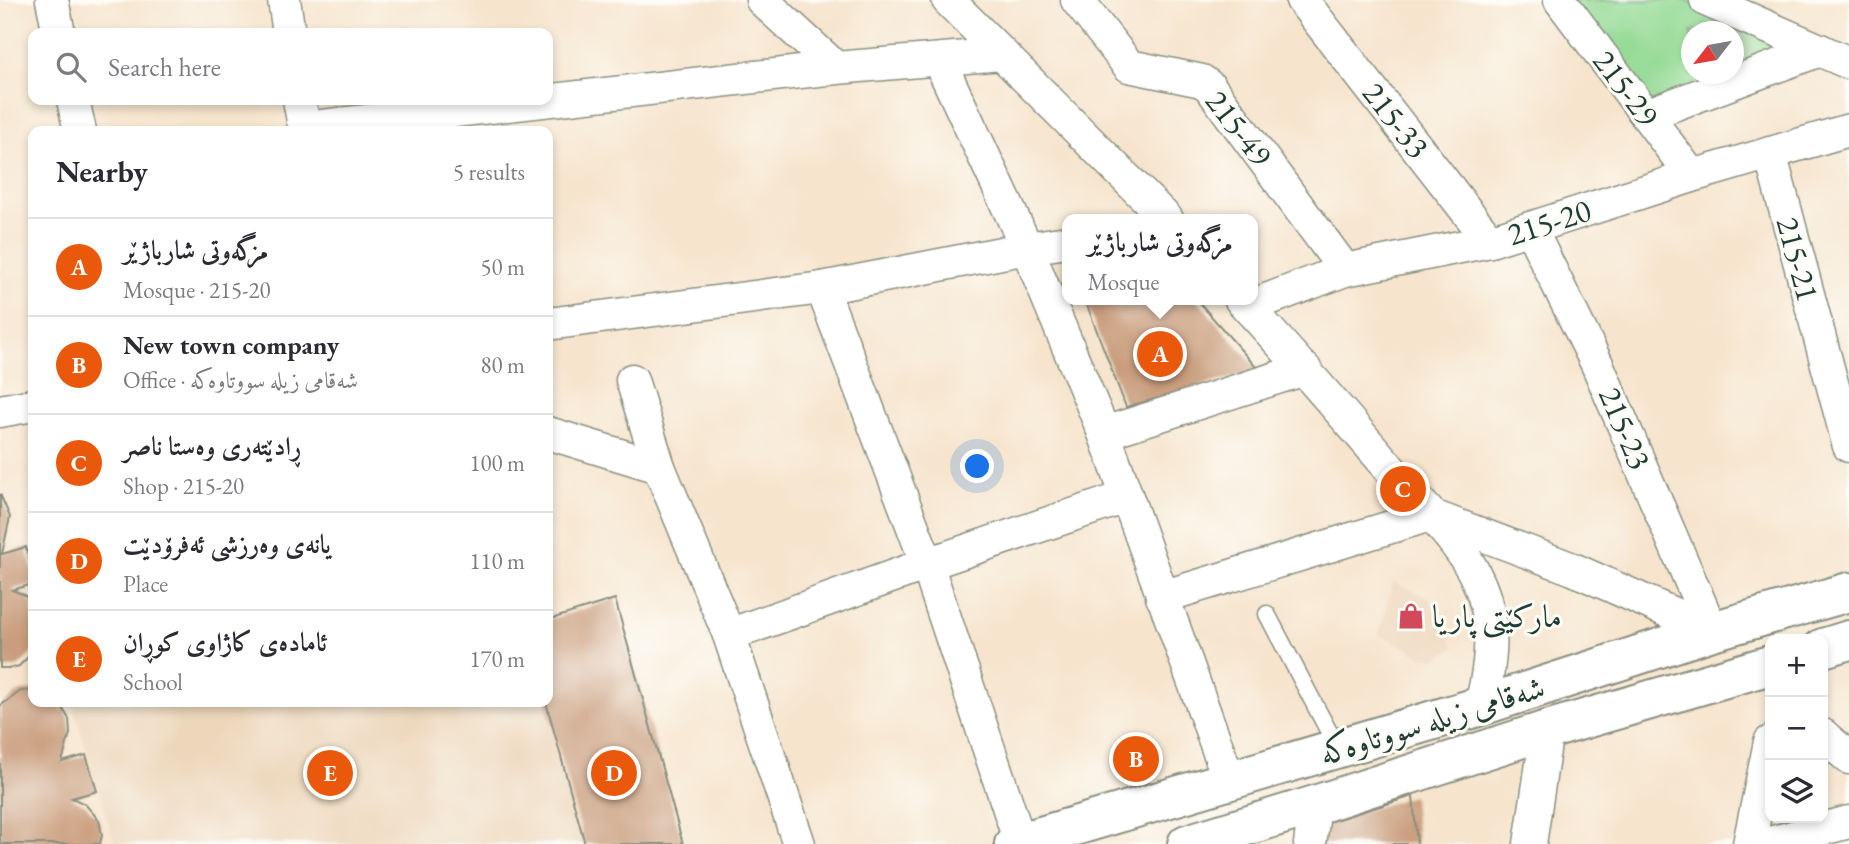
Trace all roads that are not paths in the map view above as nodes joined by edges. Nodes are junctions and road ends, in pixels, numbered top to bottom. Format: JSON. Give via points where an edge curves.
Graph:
{"nodes":[{"id":1,"x":52,"y":0,"type":"edge"},
{"id":2,"x":284,"y":0,"type":"edge"},
{"id":3,"x":762,"y":0,"type":"edge"},
{"id":4,"x":948,"y":0,"type":"edge"},
{"id":5,"x":1077,"y":0,"type":"edge"},
{"id":6,"x":1302,"y":0,"type":"edge"},
{"id":7,"x":1560,"y":0,"type":"edge"},
{"id":8,"x":1706,"y":0,"type":"edge"},
{"id":9,"x":58,"y":28,"type":"edge"},
{"id":10,"x":288,"y":28,"type":"edge"},
{"id":11,"x":1820,"y":50,"type":"junction"},
{"id":12,"x":1002,"y":54,"type":"junction"},
{"id":13,"x":940,"y":60,"type":"junction"},
{"id":14,"x":1849,"y":63,"type":"edge"},
{"id":15,"x":835,"y":68,"type":"junction"},
{"id":16,"x":553,"y":96,"type":"edge"},
{"id":17,"x":74,"y":105,"type":"edge"},
{"id":18,"x":456,"y":105,"type":"edge"},
{"id":19,"x":1646,"y":115,"type":"junction"},
{"id":20,"x":303,"y":120,"type":"edge"},
{"id":21,"x":78,"y":126,"type":"edge"},
{"id":22,"x":1849,"y":130,"type":"edge"},
{"id":23,"x":1770,"y":153,"type":"junction"},
{"id":24,"x":1692,"y":176,"type":"junction"},
{"id":25,"x":1162,"y":214,"type":"edge"},
{"id":26,"x":1530,"y":228,"type":"junction"},
{"id":27,"x":1490,"y":241,"type":"junction"},
{"id":28,"x":1062,"y":243,"type":"edge"},
{"id":29,"x":1027,"y":248,"type":"junction"},
{"id":30,"x":1345,"y":270,"type":"junction"},
{"id":31,"x":822,"y":288,"type":"junction"},
{"id":32,"x":1258,"y":300,"type":"edge"},
{"id":33,"x":1246,"y":305,"type":"edge"},
{"id":34,"x":553,"y":323,"type":"edge"},
{"id":35,"x":1306,"y":369,"type":"junction"},
{"id":36,"x":632,"y":380,"type":"dead end"},
{"id":37,"x":28,"y":406,"type":"edge"},
{"id":38,"x":0,"y":411,"type":"edge"},
{"id":39,"x":1104,"y":433,"type":"junction"},
{"id":40,"x":553,"y":435,"type":"edge"},
{"id":41,"x":1849,"y":446,"type":"edge"},
{"id":42,"x":659,"y":467,"type":"junction"},
{"id":43,"x":1126,"y":497,"type":"junction"},
{"id":44,"x":1430,"y":515,"type":"junction"},
{"id":45,"x":927,"y":564,"type":"junction"},
{"id":46,"x":1849,"y":592,"type":"edge"},
{"id":47,"x":1162,"y":597,"type":"junction"},
{"id":48,"x":1267,"y":614,"type":"dead end"},
{"id":49,"x":1712,"y":631,"type":"junction"},
{"id":50,"x":729,"y":635,"type":"junction"},
{"id":51,"x":1849,"y":640,"type":"edge"},
{"id":52,"x":1828,"y":646,"type":"edge"},
{"id":53,"x":1765,"y":666,"type":"edge"},
{"id":54,"x":1481,"y":706,"type":"junction"},
{"id":55,"x":1547,"y":730,"type":"junction"},
{"id":56,"x":1828,"y":739,"type":"edge"},
{"id":57,"x":1338,"y":748,"type":"junction"},
{"id":58,"x":1849,"y":758,"type":"edge"},
{"id":59,"x":1766,"y":760,"type":"edge"},
{"id":60,"x":1229,"y":780,"type":"junction"},
{"id":61,"x":1315,"y":805,"type":"junction"},
{"id":62,"x":1849,"y":822,"type":"edge"},
{"id":63,"x":1017,"y":843,"type":"edge"},
{"id":64,"x":799,"y":844,"type":"edge"},
{"id":65,"x":1187,"y":844,"type":"edge"},
{"id":66,"x":1310,"y":844,"type":"edge"},
{"id":67,"x":1530,"y":844,"type":"edge"},
{"id":68,"x":1749,"y":844,"type":"edge"},
{"id":69,"x":1766,"y":844,"type":"edge"}],
"edges":[{"from":1,"to":9,"type":"street"},
{"from":2,"to":10,"type":"street"},
{"from":3,"to":15,"type":"street"},
{"from":4,"to":12,"type":"street"},
{"from":5,"to":30,"type":"street","name":"215-49","via":[[1129,66],[1202,81],[1210,87]]},
{"from":6,"to":27,"type":"street","name":"215-33"},
{"from":7,"to":19,"type":"street","name":"215-29"},
{"from":8,"to":11,"type":"street"},
{"from":11,"to":14,"type":"street"},
{"from":11,"to":19,"type":"street"},
{"from":12,"to":13,"type":"street"},
{"from":12,"to":25,"type":"street"},
{"from":13,"to":15,"type":"street"},
{"from":13,"to":29,"type":"street"},
{"from":15,"to":16,"type":"street"},
{"from":17,"to":21,"type":"street"},
{"from":18,"to":20,"type":"street"},
{"from":19,"to":24,"type":"street","name":"215-29"},
{"from":22,"to":23,"type":"street","name":"215-20"},
{"from":23,"to":24,"type":"street","name":"215-20"},
{"from":23,"to":41,"type":"street","name":"215-21"},
{"from":24,"to":26,"type":"street","name":"215-20"},
{"from":26,"to":27,"type":"street","name":"215-20"},
{"from":26,"to":49,"type":"street","name":"215-23","via":[[1597,364]]},
{"from":27,"to":30,"type":"street","name":"215-20"},
{"from":28,"to":29,"type":"street"},
{"from":29,"to":31,"type":"street"},
{"from":29,"to":39,"type":"street"},
{"from":30,"to":32,"type":"street","name":"215-20"},
{"from":31,"to":34,"type":"street"},
{"from":31,"to":45,"type":"street"},
{"from":33,"to":35,"type":"street"},
{"from":35,"to":39,"type":"street"},
{"from":35,"to":44,"type":"street"},
{"from":36,"to":42,"type":"street"},
{"from":37,"to":38,"type":"street"},
{"from":39,"to":43,"type":"street"},
{"from":40,"to":42,"type":"street"},
{"from":42,"to":50,"type":"street"},
{"from":43,"to":45,"type":"street"},
{"from":43,"to":47,"type":"street"},
{"from":44,"to":47,"type":"street"},
{"from":44,"to":49,"type":"street","via":[[1573,569]]},
{"from":44,"to":54,"type":"street","via":[[1459,546],[1479,583],[1490,623],[1491,665]]},
{"from":45,"to":50,"type":"street"},
{"from":45,"to":63,"type":"street"},
{"from":46,"to":49,"type":"main road","name":"شەقامی زیلە سووتاوەکە"},
{"from":47,"to":60,"type":"street"},
{"from":48,"to":57,"type":"lane"},
{"from":49,"to":54,"type":"main road","name":"شەقامی زیلە سووتاوەکە"},
{"from":50,"to":64,"type":"street"},
{"from":51,"to":52,"type":"main road"},
{"from":53,"to":55,"type":"main road","name":"شەقامی زیلە سووتاوەکە"},
{"from":54,"to":57,"type":"main road","name":"شەقامی زیلە سووتاوەکە"},
{"from":55,"to":61,"type":"main road","name":"شەقامی زیلە سووتاوەکە"},
{"from":55,"to":67,"type":"street"},
{"from":56,"to":58,"type":"street"},
{"from":57,"to":60,"type":"main road","name":"شەقامی زیلە سووتاوەکە"},
{"from":59,"to":68,"type":"street"},
{"from":60,"to":63,"type":"main road","name":"شەقامی زیلە سووتاوەکە"},
{"from":61,"to":65,"type":"main road","name":"شەقامی زیلە سووتاوەکە"},
{"from":61,"to":66,"type":"street"},
{"from":62,"to":69,"type":"street"}]}
